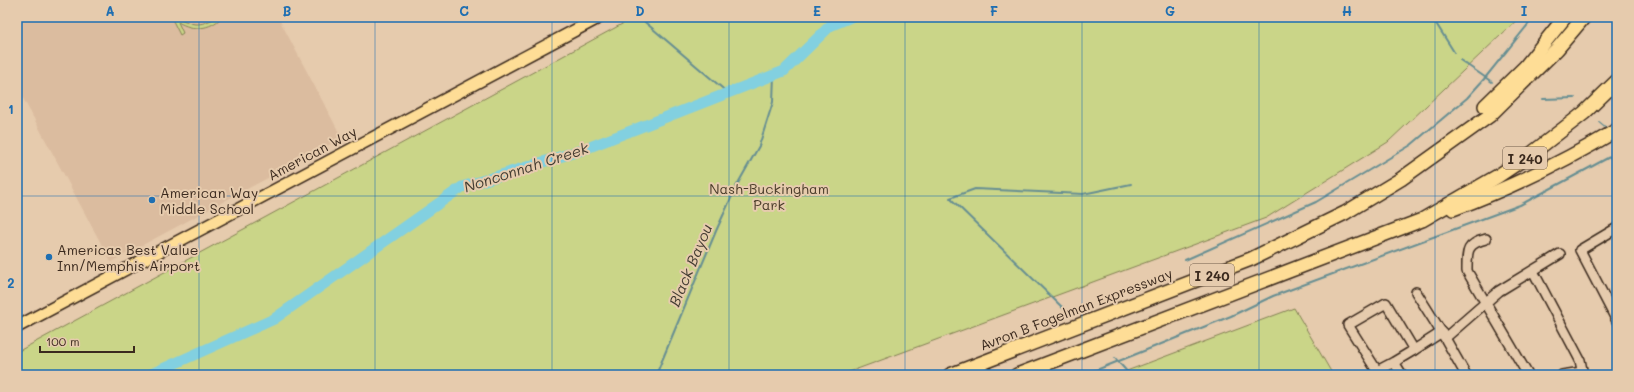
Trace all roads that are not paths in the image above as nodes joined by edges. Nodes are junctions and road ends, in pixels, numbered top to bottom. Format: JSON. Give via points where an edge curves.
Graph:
{"nodes":[{"id":1,"x":600,"y":17,"type":"edge"},
{"id":2,"x":1565,"y":17,"type":"edge"},
{"id":3,"x":1584,"y":17,"type":"edge"},
{"id":4,"x":1617,"y":81,"type":"edge"},
{"id":5,"x":1617,"y":130,"type":"edge"},
{"id":6,"x":1456,"y":139,"type":"junction"},
{"id":7,"x":1422,"y":220,"type":"junction"},
{"id":8,"x":1617,"y":228,"type":"edge"},
{"id":9,"x":1486,"y":239,"type":"dead end"},
{"id":10,"x":1560,"y":254,"type":"dead end"},
{"id":11,"x":1533,"y":271,"type":"junction"},
{"id":12,"x":1416,"y":292,"type":"dead end"},
{"id":13,"x":1486,"y":304,"type":"junction"},
{"id":14,"x":1614,"y":307,"type":"edge"},
{"id":15,"x":1617,"y":321,"type":"edge"},
{"id":16,"x":17,"y":327,"type":"edge"},
{"id":17,"x":1444,"y":335,"type":"junction"},
{"id":18,"x":1414,"y":350,"type":"junction"},
{"id":19,"x":1394,"y":362,"type":"junction"},
{"id":20,"x":1583,"y":373,"type":"edge"},
{"id":21,"x":950,"y":375,"type":"edge"},
{"id":22,"x":1017,"y":375,"type":"edge"},
{"id":23,"x":1402,"y":375,"type":"edge"},
{"id":24,"x":1466,"y":375,"type":"edge"},
{"id":25,"x":1528,"y":375,"type":"edge"},
{"id":26,"x":1562,"y":375,"type":"edge"}],
"edges":[{"from":1,"to":16,"type":"main road","name":"American Way"},
{"from":2,"to":6,"type":"highway","via":[[1525,67],[1478,113]]},
{"from":3,"to":6,"type":"highway","name":"Avron B Fogelman Expressway","number":"I 240","via":[[1557,49],[1505,101]]},
{"from":4,"to":7,"type":"highway","number":"I 240","via":[[1584,113],[1531,154]]},
{"from":5,"to":7,"type":"highway","via":[[1539,172],[1481,199]]},
{"from":6,"to":21,"type":"highway","name":"Avron B Fogelman Expressway","number":"I 240","via":[[1362,203],[1278,247]]},
{"from":7,"to":22,"type":"highway","number":"I 240"},
{"from":8,"to":14,"type":"street","via":[[1580,250]]},
{"from":9,"to":13,"type":"street","via":[[1471,244],[1467,256],[1467,271]]},
{"from":10,"to":11,"type":"street"},
{"from":11,"to":13,"type":"street","via":[[1499,291]]},
{"from":11,"to":20,"type":"street","via":[[1580,360]]},
{"from":12,"to":17,"type":"street"},
{"from":13,"to":17,"type":"street"},
{"from":13,"to":25,"type":"street"},
{"from":14,"to":15,"type":"street"},
{"from":17,"to":18,"type":"street"},
{"from":17,"to":24,"type":"street"},
{"from":18,"to":19,"type":"street"},
{"from":18,"to":19,"type":"street","via":[[1386,303],[1348,325],[1377,371]]},
{"from":19,"to":23,"type":"street"},
{"from":20,"to":26,"type":"street"}]}
